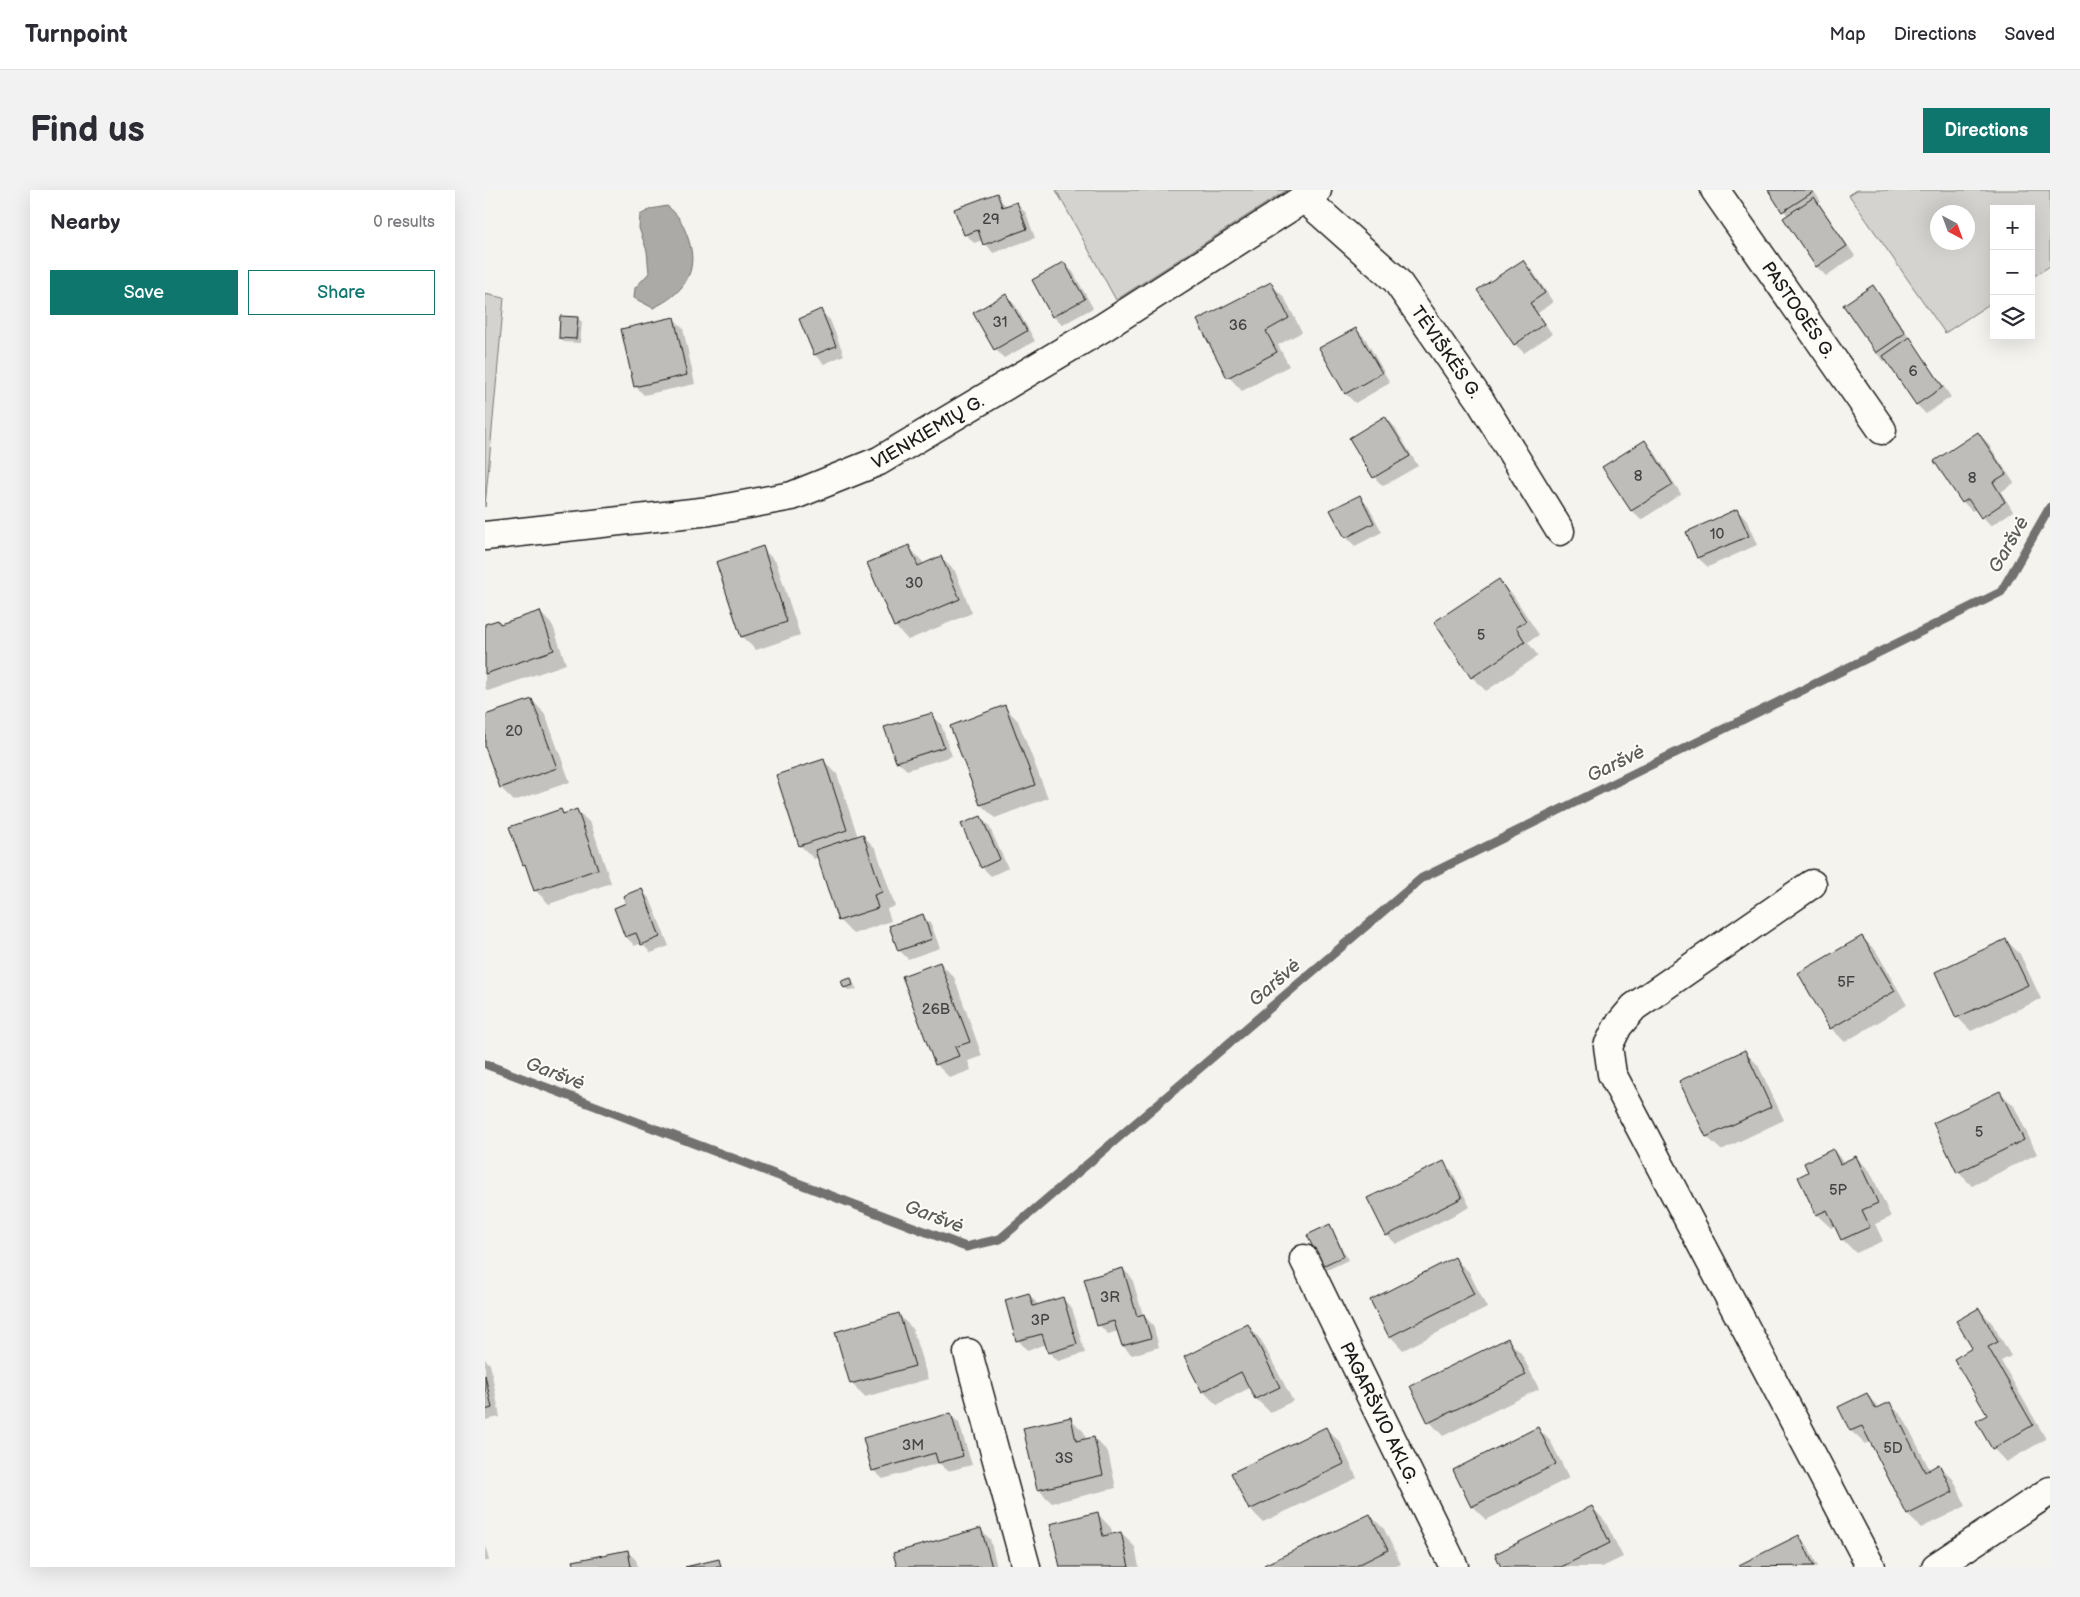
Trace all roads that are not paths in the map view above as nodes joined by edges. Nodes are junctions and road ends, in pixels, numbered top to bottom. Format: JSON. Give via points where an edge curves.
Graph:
{"nodes":[{"id":1,"x":1715,"y":190,"type":"edge"},
{"id":2,"x":1310,"y":194,"type":"edge"},
{"id":3,"x":1883,"y":430,"type":"dead end"},
{"id":4,"x":1560,"y":531,"type":"dead end"},
{"id":5,"x":485,"y":536,"type":"edge"},
{"id":6,"x":1812,"y":884,"type":"dead end"},
{"id":7,"x":1304,"y":1259,"type":"dead end"},
{"id":8,"x":968,"y":1353,"type":"dead end"},
{"id":9,"x":2050,"y":1491,"type":"edge"},
{"id":10,"x":1026,"y":1567,"type":"edge"},
{"id":11,"x":1454,"y":1567,"type":"edge"},
{"id":12,"x":1871,"y":1567,"type":"edge"},
{"id":13,"x":1936,"y":1567,"type":"edge"}],
"edges":[{"from":1,"to":3,"type":"street","name":"PASTOGĖS G."},
{"from":2,"to":4,"type":"street","name":"TĖVIŠKĖS G.","via":[[1396,280],[1481,402]]},
{"from":2,"to":5,"type":"street","name":"VIENKIEMIŲ G.","via":[[1059,355],[879,460],[801,493],[710,512]]},
{"from":6,"to":12,"type":"street","via":[[1634,1007],[1618,1026],[1608,1046],[1612,1074]]},
{"from":7,"to":11,"type":"street","name":"PAGARŠVIO AKLG."},
{"from":8,"to":10,"type":"street"},
{"from":9,"to":13,"type":"street"}]}
